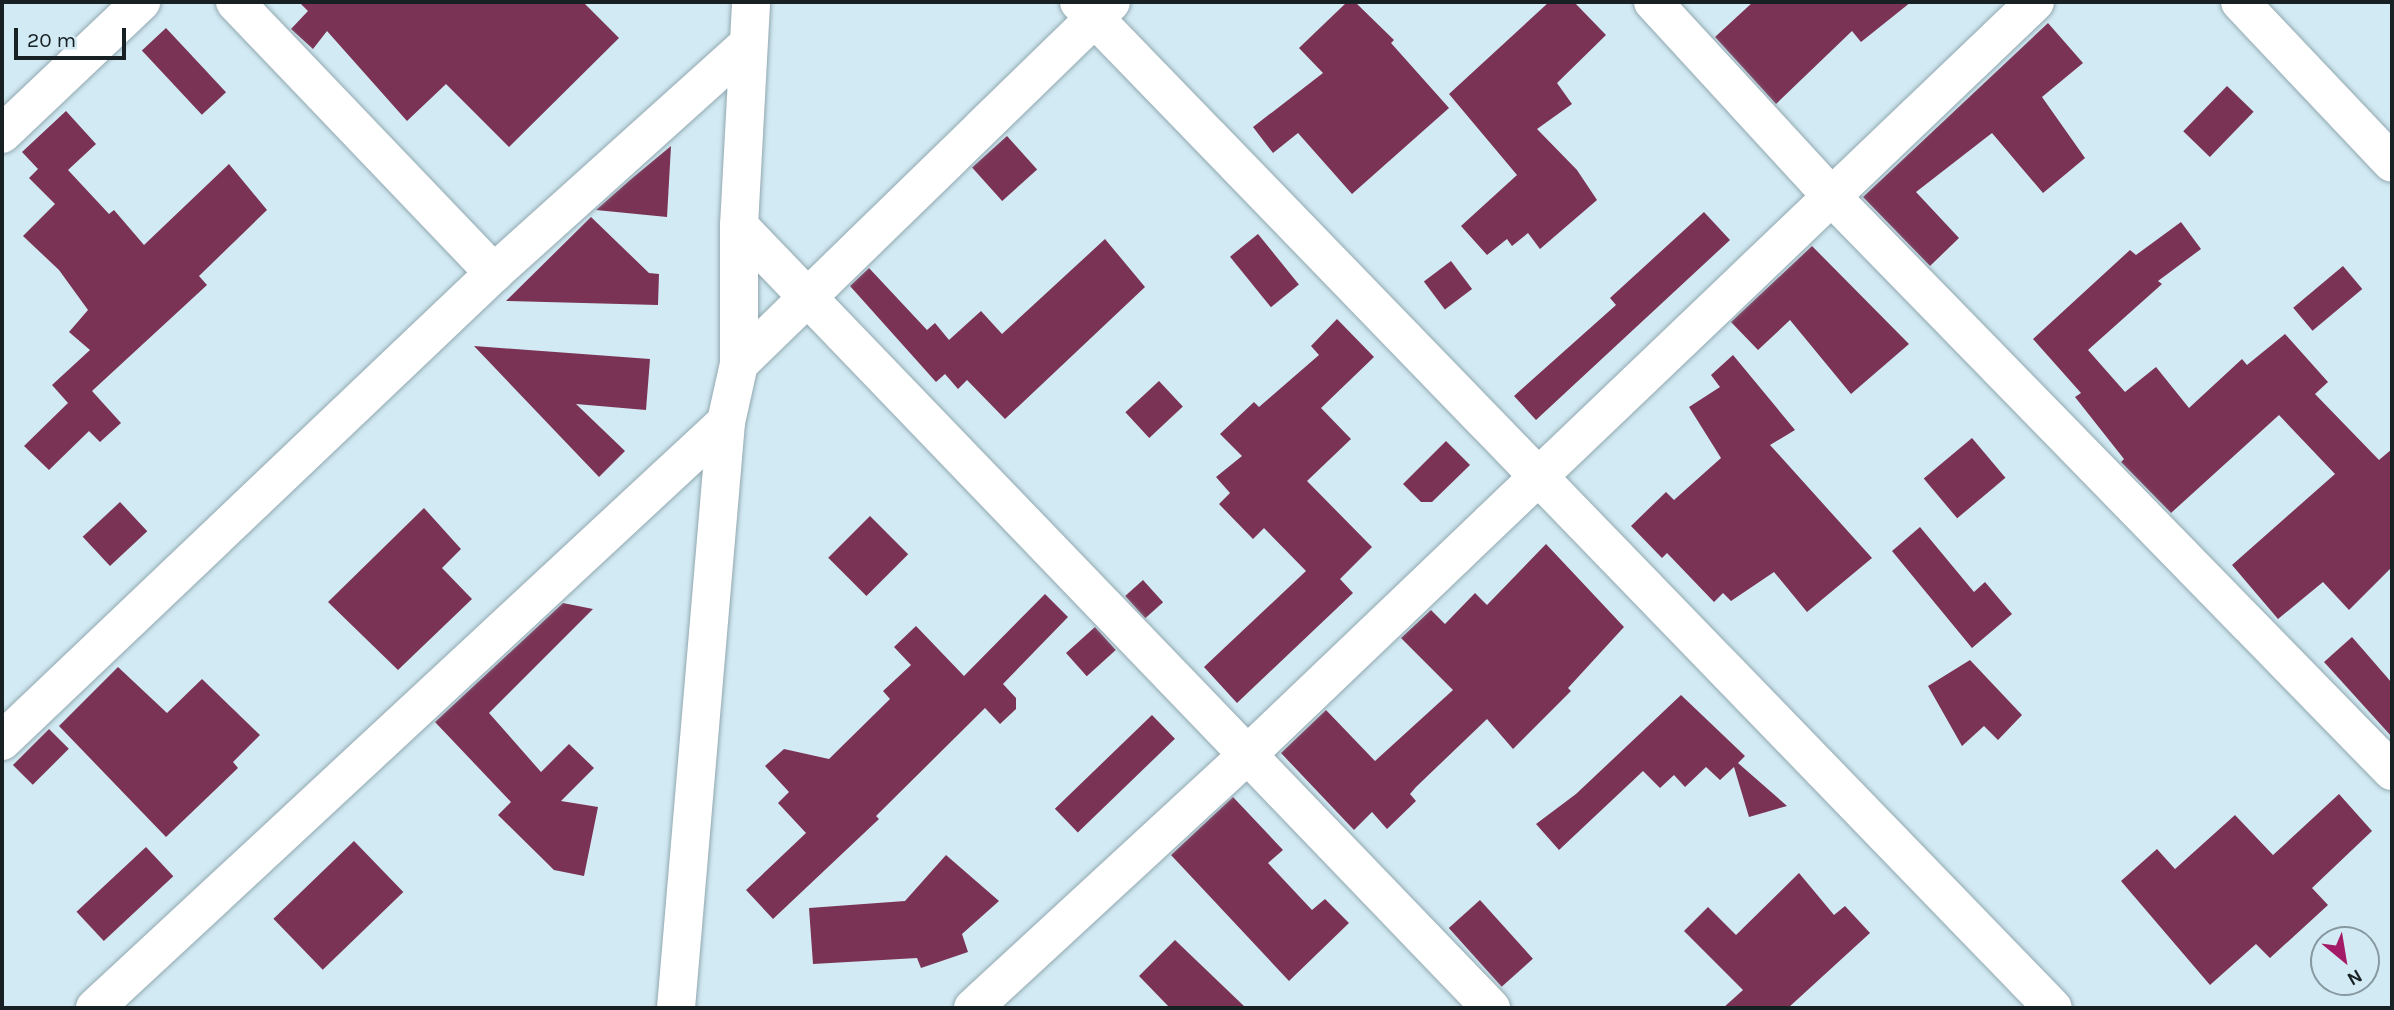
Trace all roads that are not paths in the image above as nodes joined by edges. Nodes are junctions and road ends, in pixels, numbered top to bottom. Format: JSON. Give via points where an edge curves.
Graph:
{"nodes":[{"id":1,"x":141,"y":2,"type":"edge"},
{"id":2,"x":235,"y":2,"type":"edge"},
{"id":3,"x":751,"y":2,"type":"edge"},
{"id":4,"x":1653,"y":2,"type":"edge"},
{"id":5,"x":2035,"y":2,"type":"edge"},
{"id":6,"x":2240,"y":2,"type":"edge"},
{"id":7,"x":1095,"y":7,"type":"edge"},
{"id":8,"x":747,"y":45,"type":"junction"},
{"id":9,"x":2,"y":134,"type":"edge"},
{"id":10,"x":2392,"y":163,"type":"edge"},
{"id":11,"x":1832,"y":197,"type":"junction"},
{"id":12,"x":739,"y":226,"type":"junction"},
{"id":13,"x":494,"y":273,"type":"junction"},
{"id":14,"x":807,"y":298,"type":"junction"},
{"id":15,"x":739,"y":364,"type":"junction"},
{"id":16,"x":726,"y":422,"type":"junction"},
{"id":17,"x":1539,"y":477,"type":"junction"},
{"id":18,"x":2,"y":741,"type":"edge"},
{"id":19,"x":1247,"y":755,"type":"junction"},
{"id":20,"x":2392,"y":771,"type":"edge"},
{"id":21,"x":95,"y":1008,"type":"edge"},
{"id":22,"x":676,"y":1008,"type":"edge"},
{"id":23,"x":973,"y":1008,"type":"edge"},
{"id":24,"x":1491,"y":1008,"type":"edge"},
{"id":25,"x":2053,"y":1008,"type":"edge"}],
"edges":[{"from":1,"to":9,"type":"street"},
{"from":2,"to":13,"type":"street"},
{"from":3,"to":8,"type":"street"},
{"from":4,"to":11,"type":"street"},
{"from":5,"to":11,"type":"street"},
{"from":6,"to":10,"type":"street"},
{"from":7,"to":14,"type":"street"},
{"from":7,"to":17,"type":"street"},
{"from":8,"to":12,"type":"street"},
{"from":8,"to":13,"type":"street"},
{"from":11,"to":17,"type":"street"},
{"from":11,"to":20,"type":"street"},
{"from":12,"to":14,"type":"street"},
{"from":12,"to":15,"type":"street"},
{"from":13,"to":18,"type":"street"},
{"from":14,"to":15,"type":"street"},
{"from":14,"to":19,"type":"street"},
{"from":15,"to":16,"type":"street"},
{"from":16,"to":21,"type":"street"},
{"from":16,"to":22,"type":"street"},
{"from":17,"to":19,"type":"street"},
{"from":17,"to":25,"type":"street"},
{"from":19,"to":23,"type":"street"},
{"from":19,"to":24,"type":"street"}]}
